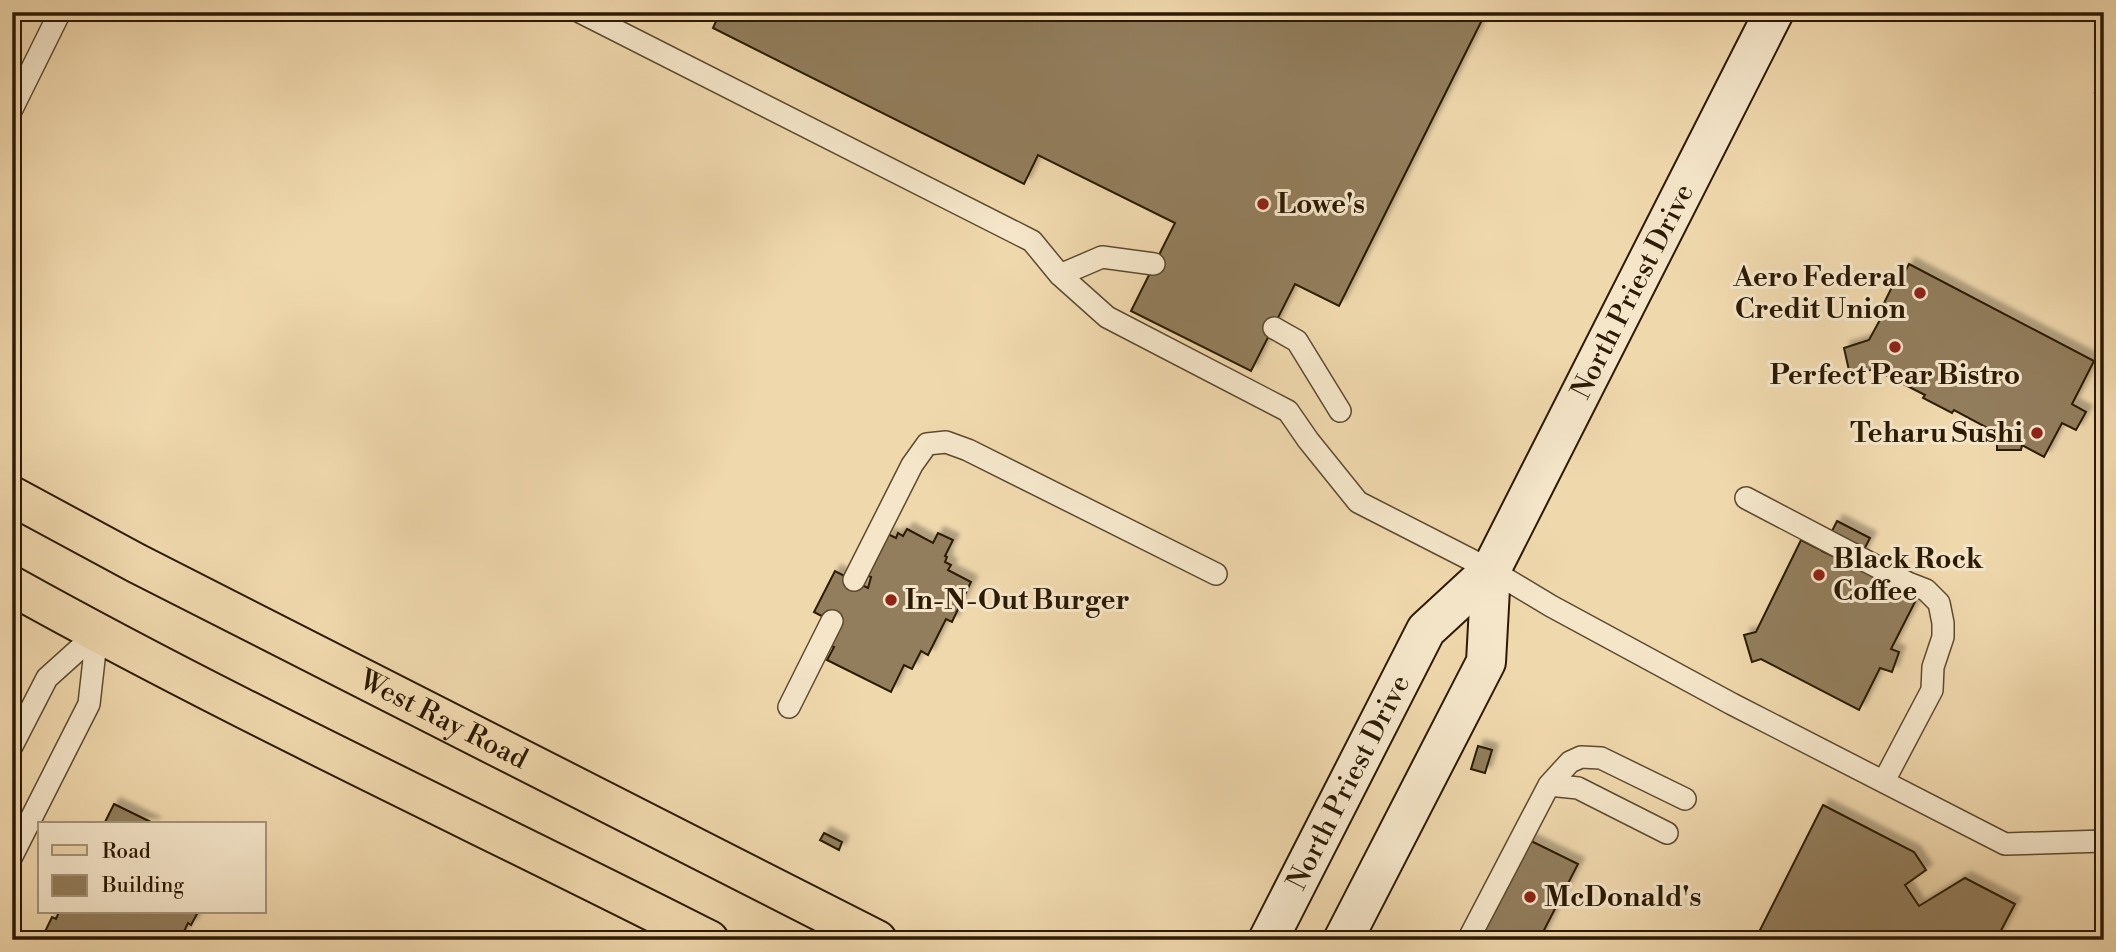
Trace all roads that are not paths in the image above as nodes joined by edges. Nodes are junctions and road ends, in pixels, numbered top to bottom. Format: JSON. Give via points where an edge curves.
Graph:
{"nodes":[{"id":1,"x":60,"y":12,"type":"edge"},
{"id":2,"x":580,"y":12,"type":"edge"},
{"id":3,"x":1774,"y":12,"type":"edge"},
{"id":4,"x":12,"y":109,"type":"edge"},
{"id":5,"x":1154,"y":264,"type":"dead end"},
{"id":6,"x":1060,"y":275,"type":"junction"},
{"id":7,"x":1274,"y":328,"type":"dead end"},
{"id":8,"x":1340,"y":411,"type":"dead end"},
{"id":9,"x":12,"y":496,"type":"edge"},
{"id":10,"x":1746,"y":498,"type":"dead end"},
{"id":11,"x":1491,"y":570,"type":"junction"},
{"id":12,"x":1216,"y":573,"type":"dead end"},
{"id":13,"x":853,"y":580,"type":"dead end"},
{"id":14,"x":12,"y":586,"type":"edge"},
{"id":15,"x":832,"y":621,"type":"dead end"},
{"id":16,"x":97,"y":633,"type":"junction"},
{"id":17,"x":789,"y":707,"type":"dead end"},
{"id":18,"x":12,"y":746,"type":"edge"},
{"id":19,"x":1884,"y":781,"type":"junction"},
{"id":20,"x":1549,"y":785,"type":"junction"},
{"id":21,"x":1685,"y":799,"type":"dead end"},
{"id":22,"x":1667,"y":833,"type":"dead end"},
{"id":23,"x":2104,"y":841,"type":"edge"},
{"id":24,"x":12,"y":856,"type":"edge"},
{"id":25,"x":660,"y":929,"type":"edge"},
{"id":26,"x":709,"y":940,"type":"edge"},
{"id":27,"x":877,"y":940,"type":"edge"},
{"id":28,"x":1268,"y":940,"type":"edge"},
{"id":29,"x":1343,"y":940,"type":"edge"},
{"id":30,"x":1468,"y":940,"type":"edge"}],
"edges":[{"from":1,"to":4,"type":"lane"},
{"from":2,"to":6,"type":"lane","via":[[1032,241]]},
{"from":3,"to":11,"type":"main road","name":"North Priest Drive"},
{"from":5,"to":6,"type":"lane","via":[[1102,257]]},
{"from":6,"to":11,"type":"lane","via":[[1107,317],[1288,411],[1358,502]]},
{"from":7,"to":8,"type":"lane","via":[[1297,341]]},
{"from":9,"to":27,"type":"main road","name":"West Ray Road"},
{"from":10,"to":19,"type":"lane","via":[[1926,590],[1939,603],[1943,637],[1933,667],[1932,690]]},
{"from":11,"to":19,"type":"lane","via":[[1708,691]]},
{"from":11,"to":28,"type":"main road","name":"North Priest Drive","via":[[1426,630]]},
{"from":11,"to":29,"type":"main road","name":"North Priest Drive","via":[[1486,662]]},
{"from":12,"to":13,"type":"lane","via":[[946,442],[927,444],[912,465]]},
{"from":14,"to":16,"type":"main road"},
{"from":15,"to":17,"type":"lane"},
{"from":16,"to":18,"type":"lane","via":[[47,678]]},
{"from":16,"to":24,"type":"lane","via":[[89,704]]},
{"from":16,"to":25,"type":"main road","via":[[370,771]]},
{"from":19,"to":23,"type":"lane","via":[[2005,844]]},
{"from":20,"to":21,"type":"lane","via":[[1570,762],[1590,756]]},
{"from":20,"to":22,"type":"lane","via":[[1578,788]]},
{"from":20,"to":30,"type":"lane"},
{"from":25,"to":26,"type":"main road"}]}
